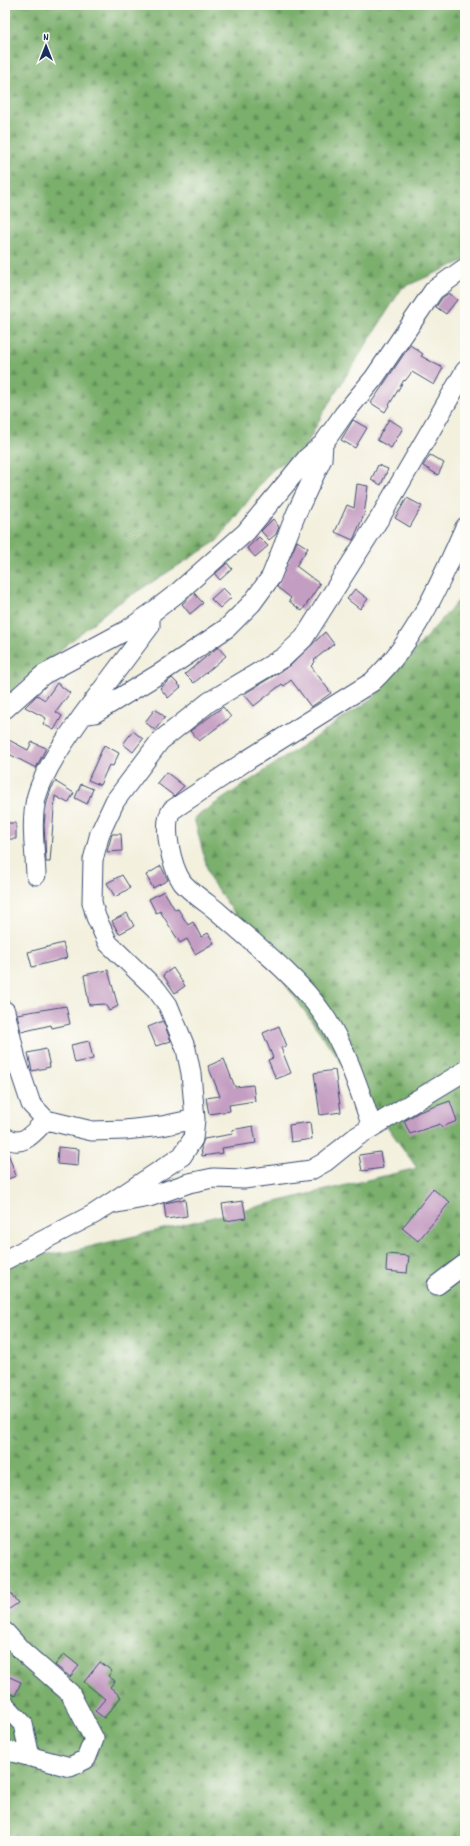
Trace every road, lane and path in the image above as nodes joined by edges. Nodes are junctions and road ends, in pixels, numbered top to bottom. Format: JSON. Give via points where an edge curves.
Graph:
{"nodes":[{"id":1,"x":465,"y":268,"type":"edge"},
{"id":2,"x":465,"y":371,"type":"edge"},
{"id":3,"x":323,"y":444,"type":"junction"},
{"id":4,"x":465,"y":527,"type":"edge"},
{"id":5,"x":150,"y":614,"type":"junction"},
{"id":6,"x":5,"y":709,"type":"edge"},
{"id":7,"x":83,"y":715,"type":"junction"},
{"id":8,"x":36,"y":875,"type":"dead end"},
{"id":9,"x":5,"y":1011,"type":"edge"},
{"id":10,"x":465,"y":1071,"type":"edge"},
{"id":11,"x":196,"y":1119,"type":"junction"},
{"id":12,"x":46,"y":1120,"type":"junction"},
{"id":13,"x":372,"y":1127,"type":"junction"},
{"id":14,"x":5,"y":1137,"type":"edge"},
{"id":15,"x":108,"y":1205,"type":"junction"},
{"id":16,"x":5,"y":1260,"type":"edge"},
{"id":17,"x":465,"y":1264,"type":"edge"},
{"id":18,"x":437,"y":1285,"type":"dead end"},
{"id":19,"x":5,"y":1632,"type":"edge"},
{"id":20,"x":5,"y":1705,"type":"edge"},
{"id":21,"x":5,"y":1750,"type":"edge"},
{"id":22,"x":30,"y":1757,"type":"junction"}],
"edges":[{"from":1,"to":3,"type":"street","via":[[434,290],[374,378]]},
{"from":2,"to":11,"type":"street","via":[[382,516],[304,638],[284,657],[209,702],[160,741],[116,801],[100,833],[93,860],[92,902],[96,918],[108,943],[156,989],[168,1005],[186,1049],[192,1073]]},
{"from":3,"to":5,"type":"street","via":[[307,458],[246,532]]},
{"from":3,"to":7,"type":"street","via":[[322,460],[296,514],[271,578],[252,602],[227,628],[162,672],[95,713]]},
{"from":4,"to":13,"type":"street","via":[[420,618],[387,667],[372,682],[172,810],[166,825],[171,855],[182,882],[287,972],[323,1013],[340,1043]]},
{"from":5,"to":6,"type":"street","via":[[127,630],[43,675]]},
{"from":5,"to":7,"type":"street","via":[[150,626]]},
{"from":7,"to":8,"type":"street","via":[[57,753],[37,795],[34,817]]},
{"from":9,"to":12,"type":"street","via":[[16,1060],[31,1104]]},
{"from":10,"to":13,"type":"street"},
{"from":11,"to":12,"type":"street","via":[[147,1127],[92,1131]]},
{"from":11,"to":15,"type":"street","via":[[193,1139],[182,1156]]},
{"from":12,"to":14,"type":"street","via":[[28,1138],[20,1142]]},
{"from":13,"to":15,"type":"street","via":[[310,1170],[244,1179],[213,1178],[189,1183],[149,1197]]},
{"from":15,"to":16,"type":"street","via":[[78,1224]]},
{"from":17,"to":18,"type":"street"},
{"from":19,"to":22,"type":"street","via":[[23,1652],[70,1693],[94,1739],[86,1759],[70,1767]]},
{"from":20,"to":22,"type":"street","via":[[23,1724]]},
{"from":21,"to":22,"type":"street"}]}
